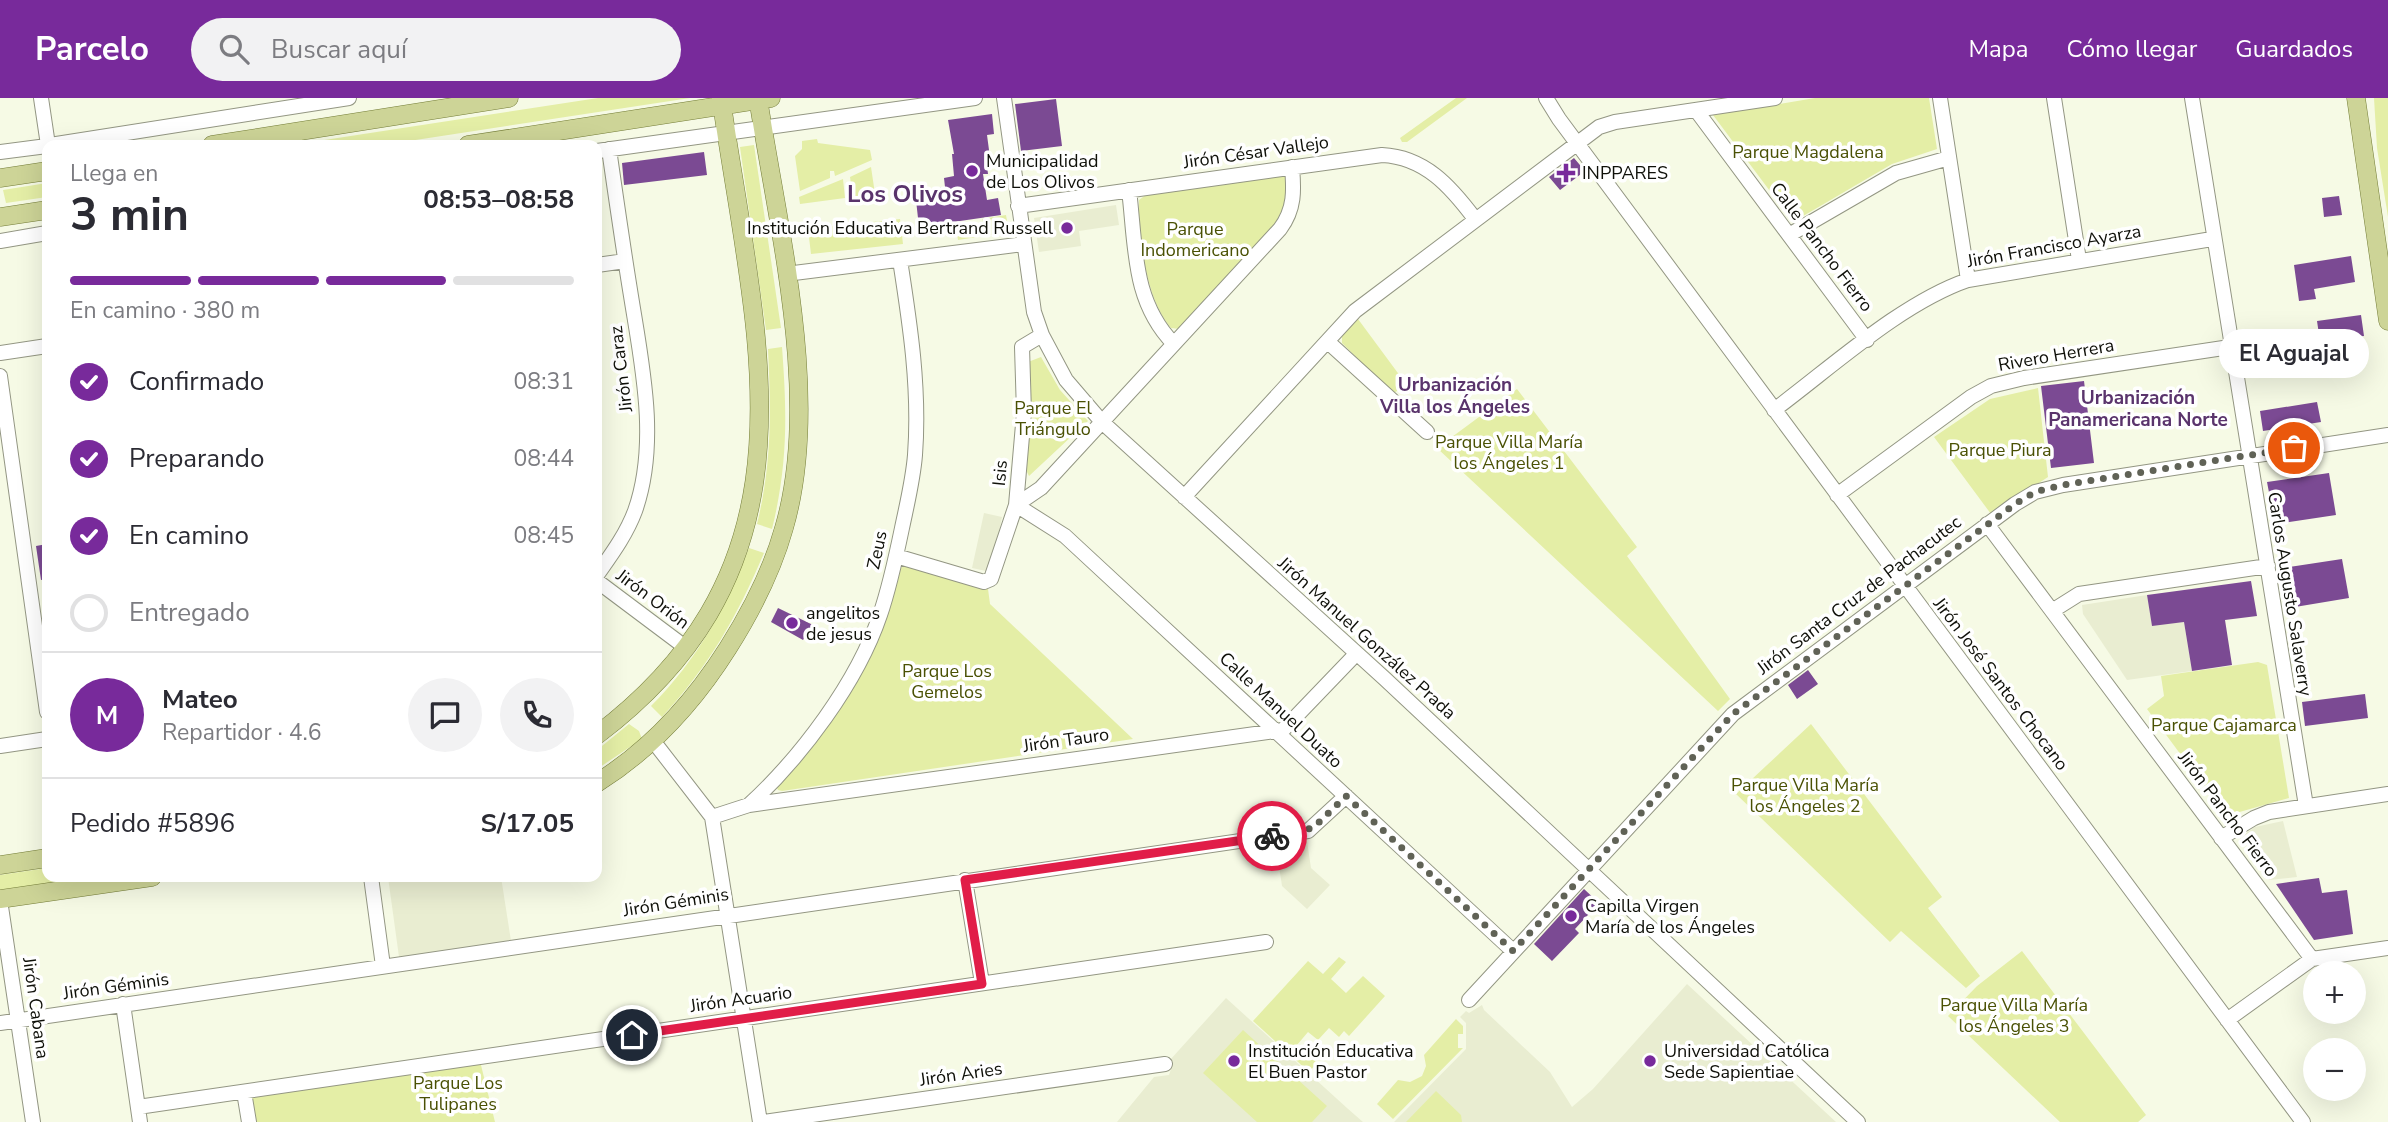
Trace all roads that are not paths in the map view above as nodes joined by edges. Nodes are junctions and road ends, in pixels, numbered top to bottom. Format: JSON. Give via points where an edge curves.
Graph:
{"nodes":[{"id":1,"x":41,"y":98,"type":"edge"},
{"id":2,"x":349,"y":98,"type":"edge"},
{"id":3,"x":509,"y":98,"type":"edge"},
{"id":4,"x":975,"y":98,"type":"edge"},
{"id":5,"x":1004,"y":98,"type":"edge"},
{"id":6,"x":1546,"y":98,"type":"edge"},
{"id":7,"x":1774,"y":98,"type":"edge"},
{"id":8,"x":1940,"y":98,"type":"edge"},
{"id":9,"x":2054,"y":98,"type":"edge"},
{"id":10,"x":2192,"y":98,"type":"edge"},
{"id":11,"x":2356,"y":98,"type":"edge"},
{"id":12,"x":762,"y":99,"type":"edge"},
{"id":13,"x":722,"y":101,"type":"edge"},
{"id":14,"x":1696,"y":110,"type":"junction"},
{"id":15,"x":763,"y":127,"type":"junction"},
{"id":16,"x":726,"y":132,"type":"junction"},
{"id":17,"x":47,"y":140,"type":"edge"},
{"id":18,"x":80,"y":140,"type":"edge"},
{"id":19,"x":244,"y":140,"type":"edge"},
{"id":20,"x":497,"y":140,"type":"edge"},
{"id":21,"x":1577,"y":143,"type":"junction"},
{"id":22,"x":42,"y":146,"type":"edge"},
{"id":23,"x":603,"y":150,"type":"edge"},
{"id":24,"x":0,"y":152,"type":"edge"},
{"id":25,"x":1949,"y":158,"type":"junction"},
{"id":26,"x":1292,"y":167,"type":"junction"},
{"id":27,"x":42,"y":173,"type":"edge"},
{"id":28,"x":0,"y":178,"type":"edge"},
{"id":29,"x":1129,"y":190,"type":"junction"},
{"id":30,"x":1018,"y":206,"type":"junction"},
{"id":31,"x":42,"y":211,"type":"edge"},
{"id":32,"x":0,"y":217,"type":"edge"},
{"id":33,"x":1475,"y":219,"type":"junction"},
{"id":34,"x":42,"y":234,"type":"edge"},
{"id":35,"x":1789,"y":235,"type":"junction"},
{"id":36,"x":2212,"y":239,"type":"junction"},
{"id":37,"x":0,"y":241,"type":"edge"},
{"id":38,"x":1024,"y":244,"type":"junction"},
{"id":39,"x":900,"y":260,"type":"junction"},
{"id":40,"x":2079,"y":260,"type":"junction"},
{"id":41,"x":625,"y":261,"type":"junction"},
{"id":42,"x":602,"y":264,"type":"edge"},
{"id":43,"x":786,"y":274,"type":"junction"},
{"id":44,"x":1968,"y":280,"type":"junction"},
{"id":45,"x":2388,"y":321,"type":"edge"},
{"id":46,"x":1042,"y":335,"type":"junction"},
{"id":47,"x":1867,"y":340,"type":"junction"},
{"id":48,"x":1328,"y":342,"type":"junction"},
{"id":49,"x":1174,"y":344,"type":"junction"},
{"id":50,"x":2230,"y":346,"type":"junction"},
{"id":51,"x":42,"y":347,"type":"edge"},
{"id":52,"x":0,"y":353,"type":"edge"},
{"id":53,"x":0,"y":376,"type":"edge"},
{"id":54,"x":1774,"y":410,"type":"junction"},
{"id":55,"x":1102,"y":422,"type":"junction"},
{"id":56,"x":1427,"y":432,"type":"dead end"},
{"id":57,"x":2388,"y":435,"type":"edge"},
{"id":58,"x":2247,"y":454,"type":"junction"},
{"id":59,"x":1838,"y":495,"type":"junction"},
{"id":60,"x":1184,"y":497,"type":"junction"},
{"id":61,"x":1016,"y":505,"type":"junction"},
{"id":62,"x":1987,"y":524,"type":"junction"},
{"id":63,"x":896,"y":556,"type":"junction"},
{"id":64,"x":2268,"y":566,"type":"junction"},
{"id":65,"x":602,"y":567,"type":"edge"},
{"id":66,"x":1904,"y":584,"type":"junction"},
{"id":67,"x":602,"y":585,"type":"edge"},
{"id":68,"x":2052,"y":611,"type":"junction"},
{"id":69,"x":685,"y":647,"type":"junction"},
{"id":70,"x":1356,"y":654,"type":"junction"},
{"id":71,"x":42,"y":676,"type":"edge"},
{"id":72,"x":1277,"y":731,"type":"junction"},
{"id":73,"x":602,"y":732,"type":"edge"},
{"id":74,"x":42,"y":740,"type":"edge"},
{"id":75,"x":654,"y":742,"type":"junction"},
{"id":76,"x":0,"y":746,"type":"edge"},
{"id":77,"x":602,"y":779,"type":"edge"},
{"id":78,"x":2388,"y":794,"type":"edge"},
{"id":79,"x":1346,"y":796,"type":"junction"},
{"id":80,"x":749,"y":805,"type":"junction"},
{"id":81,"x":2306,"y":806,"type":"junction"},
{"id":82,"x":712,"y":817,"type":"junction"},
{"id":83,"x":2221,"y":838,"type":"junction"},
{"id":84,"x":42,"y":859,"type":"edge"},
{"id":85,"x":0,"y":865,"type":"edge"},
{"id":86,"x":1588,"y":870,"type":"junction"},
{"id":87,"x":965,"y":880,"type":"junction"},
{"id":88,"x":119,"y":882,"type":"edge"},
{"id":89,"x":372,"y":882,"type":"edge"},
{"id":90,"x":0,"y":900,"type":"edge"},
{"id":91,"x":727,"y":914,"type":"junction"},
{"id":92,"x":1266,"y":942,"type":"dead end"},
{"id":93,"x":2388,"y":948,"type":"edge"},
{"id":94,"x":1513,"y":951,"type":"junction"},
{"id":95,"x":2312,"y":959,"type":"junction"},
{"id":96,"x":383,"y":965,"type":"junction"},
{"id":97,"x":982,"y":984,"type":"junction"},
{"id":98,"x":1469,"y":1000,"type":"dead end"},
{"id":99,"x":123,"y":1004,"type":"junction"},
{"id":100,"x":744,"y":1018,"type":"junction"},
{"id":101,"x":19,"y":1020,"type":"junction"},
{"id":102,"x":2227,"y":1020,"type":"junction"},
{"id":103,"x":0,"y":1023,"type":"edge"},
{"id":104,"x":1165,"y":1064,"type":"dead end"},
{"id":105,"x":244,"y":1092,"type":"junction"},
{"id":106,"x":139,"y":1115,"type":"edge"},
{"id":107,"x":33,"y":1122,"type":"edge"},
{"id":108,"x":249,"y":1122,"type":"edge"},
{"id":109,"x":762,"y":1122,"type":"edge"},
{"id":110,"x":1858,"y":1122,"type":"edge"},
{"id":111,"x":2303,"y":1122,"type":"edge"}],
"edges":[{"from":1,"to":17,"type":"street"},
{"from":2,"to":18,"type":"street"},
{"from":3,"to":19,"type":"main road"},
{"from":4,"to":15,"type":"street"},
{"from":5,"to":30,"type":"street","name":"Jirón Manuel González Prada"},
{"from":6,"to":21,"type":"street","name":"Jirón José Santos Chocano"},
{"from":7,"to":14,"type":"street"},
{"from":8,"to":25,"type":"street"},
{"from":9,"to":40,"type":"street"},
{"from":10,"to":36,"type":"street","name":"Carlos Augusto Salaverry"},
{"from":11,"to":45,"type":"main road"},
{"from":12,"to":13,"type":"main road"},
{"from":12,"to":15,"type":"main road"},
{"from":13,"to":16,"type":"main road"},
{"from":13,"to":20,"type":"main road"},
{"from":14,"to":21,"type":"street","via":[[1610,123]]},
{"from":14,"to":35,"type":"street","name":"Calle Pancho Fierro"},
{"from":15,"to":16,"type":"street"},
{"from":15,"to":43,"type":"main road"},
{"from":16,"to":23,"type":"street"},
{"from":16,"to":69,"type":"main road","via":[[756,334],[760,443],[755,488],[739,548],[725,585]]},
{"from":21,"to":33,"type":"street"},
{"from":21,"to":54,"type":"street","name":"Jirón José Santos Chocano"},
{"from":22,"to":24,"type":"street"},
{"from":23,"to":41,"type":"street","name":"Jirón Caraz"},
{"from":25,"to":35,"type":"street","via":[[1896,173]]},
{"from":25,"to":44,"type":"street"},
{"from":26,"to":29,"type":"street","name":"Jirón César Vallejo"},
{"from":26,"to":33,"type":"street","name":"Jirón César Vallejo","via":[[1382,155],[1406,158],[1443,180]]},
{"from":26,"to":49,"type":"street","via":[[1294,197],[1286,221]]},
{"from":27,"to":28,"type":"main road"},
{"from":29,"to":30,"type":"street","name":"Jirón César Vallejo"},
{"from":29,"to":49,"type":"street","via":[[1143,296],[1152,318]]},
{"from":30,"to":38,"type":"street","name":"Jirón Manuel González Prada"},
{"from":31,"to":32,"type":"main road"},
{"from":33,"to":48,"type":"street","via":[[1355,311]]},
{"from":34,"to":37,"type":"street"},
{"from":35,"to":47,"type":"street","name":"Calle Pancho Fierro"},
{"from":36,"to":40,"type":"street","name":"Jirón Francisco Ayarza"},
{"from":36,"to":50,"type":"street","name":"Carlos Augusto Salaverry"},
{"from":38,"to":39,"type":"street"},
{"from":38,"to":46,"type":"street","name":"Jirón Manuel González Prada","via":[[1031,300]]},
{"from":39,"to":43,"type":"street"},
{"from":39,"to":63,"type":"street","name":"Zeus","via":[[915,373],[916,424],[912,477]]},
{"from":40,"to":44,"type":"street","name":"Jirón Francisco Ayarza"},
{"from":41,"to":42,"type":"street"},
{"from":41,"to":65,"type":"street","name":"Jirón Caraz","via":[[644,379],[645,469],[634,513]]},
{"from":43,"to":75,"type":"main road","via":[[799,402],[796,467],[785,526],[770,571],[744,624],[713,673]]},
{"from":44,"to":47,"type":"street","name":"Jirón Francisco Ayarza","via":[[1930,297]]},
{"from":46,"to":55,"type":"street","name":"Jirón Manuel González Prada","via":[[1066,380]]},
{"from":46,"to":61,"type":"street","name":"Isis","via":[[1027,342],[1021,354],[1024,413]]},
{"from":47,"to":54,"type":"street","name":"Jirón Francisco Ayarza"},
{"from":48,"to":56,"type":"street"},
{"from":48,"to":60,"type":"street"},
{"from":49,"to":55,"type":"street"},
{"from":50,"to":58,"type":"street","name":"Carlos Augusto Salaverry"},
{"from":50,"to":59,"type":"street","name":"Rivero Herrera","via":[[1991,386]]},
{"from":51,"to":52,"type":"street"},
{"from":53,"to":71,"type":"street"},
{"from":54,"to":59,"type":"street","name":"Jirón José Santos Chocano"},
{"from":55,"to":60,"type":"street","name":"Jirón Manuel González Prada"},
{"from":55,"to":61,"type":"street","via":[[1041,488]]},
{"from":57,"to":58,"type":"street","name":"Jirón Santa Cruz de Pachacutec"},
{"from":58,"to":62,"type":"street","name":"Jirón Santa Cruz de Pachacutec","via":[[2049,488]]},
{"from":58,"to":64,"type":"street","name":"Carlos Augusto Salaverry"},
{"from":59,"to":66,"type":"street","name":"Jirón José Santos Chocano"},
{"from":60,"to":70,"type":"street","name":"Jirón Manuel González Prada"},
{"from":61,"to":63,"type":"street","name":"Isis","via":[[991,579],[984,582]]},
{"from":61,"to":72,"type":"street","name":"Calle Manuel Duato","via":[[1065,536]]},
{"from":62,"to":66,"type":"street","name":"Jirón Santa Cruz de Pachacutec"},
{"from":62,"to":68,"type":"street","name":"Jirón Pancho Fierro"},
{"from":63,"to":80,"type":"street","name":"Zeus","via":[[880,618],[847,684],[811,738]]},
{"from":64,"to":68,"type":"street","via":[[2079,594]]},
{"from":64,"to":81,"type":"street","name":"Carlos Augusto Salaverry"},
{"from":66,"to":86,"type":"street","name":"Jirón Santa Cruz de Pachacutec","via":[[1733,714]]},
{"from":66,"to":102,"type":"street","name":"Jirón José Santos Chocano"},
{"from":67,"to":69,"type":"street","name":"Jirón Orión"},
{"from":68,"to":83,"type":"street","name":"Jirón Pancho Fierro"},
{"from":69,"to":73,"type":"main road","via":[[651,690]]},
{"from":70,"to":72,"type":"street","via":[[1288,727]]},
{"from":70,"to":86,"type":"street","name":"Jirón Manuel González Prada"},
{"from":72,"to":79,"type":"street","name":"Calle Manuel Duato"},
{"from":72,"to":80,"type":"street","name":"Jirón Tauro"},
{"from":74,"to":76,"type":"street"},
{"from":75,"to":77,"type":"main road"},
{"from":75,"to":82,"type":"street"},
{"from":78,"to":81,"type":"street"},
{"from":79,"to":87,"type":"street","name":"Jirón Géminis","via":[[1308,831]]},
{"from":79,"to":94,"type":"street","name":"Calle Manuel Duato"},
{"from":80,"to":82,"type":"street","name":"Jirón Tauro"},
{"from":81,"to":83,"type":"street","via":[[2262,814]]},
{"from":82,"to":91,"type":"street"},
{"from":83,"to":95,"type":"street","name":"Jirón Pancho Fierro"},
{"from":84,"to":85,"type":"main road"},
{"from":86,"to":94,"type":"street","name":"Jirón Santa Cruz de Pachacutec"},
{"from":86,"to":110,"type":"street","name":"Jirón Manuel González Prada"},
{"from":87,"to":91,"type":"street","name":"Jirón Géminis"},
{"from":87,"to":97,"type":"street"},
{"from":88,"to":90,"type":"main road"},
{"from":89,"to":96,"type":"street"},
{"from":90,"to":101,"type":"street","name":"Jirón Cabana"},
{"from":91,"to":96,"type":"street","name":"Jirón Géminis"},
{"from":91,"to":100,"type":"street"},
{"from":92,"to":97,"type":"street","name":"Jirón Acuario"},
{"from":93,"to":95,"type":"street"},
{"from":94,"to":98,"type":"street","name":"Jirón Santa Cruz de Pachacutec"},
{"from":95,"to":102,"type":"street"},
{"from":96,"to":99,"type":"street","name":"Jirón Géminis"},
{"from":97,"to":100,"type":"street","name":"Jirón Acuario"},
{"from":99,"to":101,"type":"street","name":"Jirón Géminis"},
{"from":99,"to":106,"type":"street"},
{"from":100,"to":105,"type":"street","name":"Jirón Acuario"},
{"from":100,"to":109,"type":"street"},
{"from":101,"to":103,"type":"street","name":"Jirón Géminis"},
{"from":101,"to":107,"type":"street","name":"Jirón Cabana"},
{"from":102,"to":111,"type":"street","name":"Jirón José Santos Chocano"},
{"from":104,"to":109,"type":"street","name":"Jirón Aries"},
{"from":105,"to":106,"type":"street","name":"Jirón Acuario"},
{"from":105,"to":108,"type":"street"}]}
